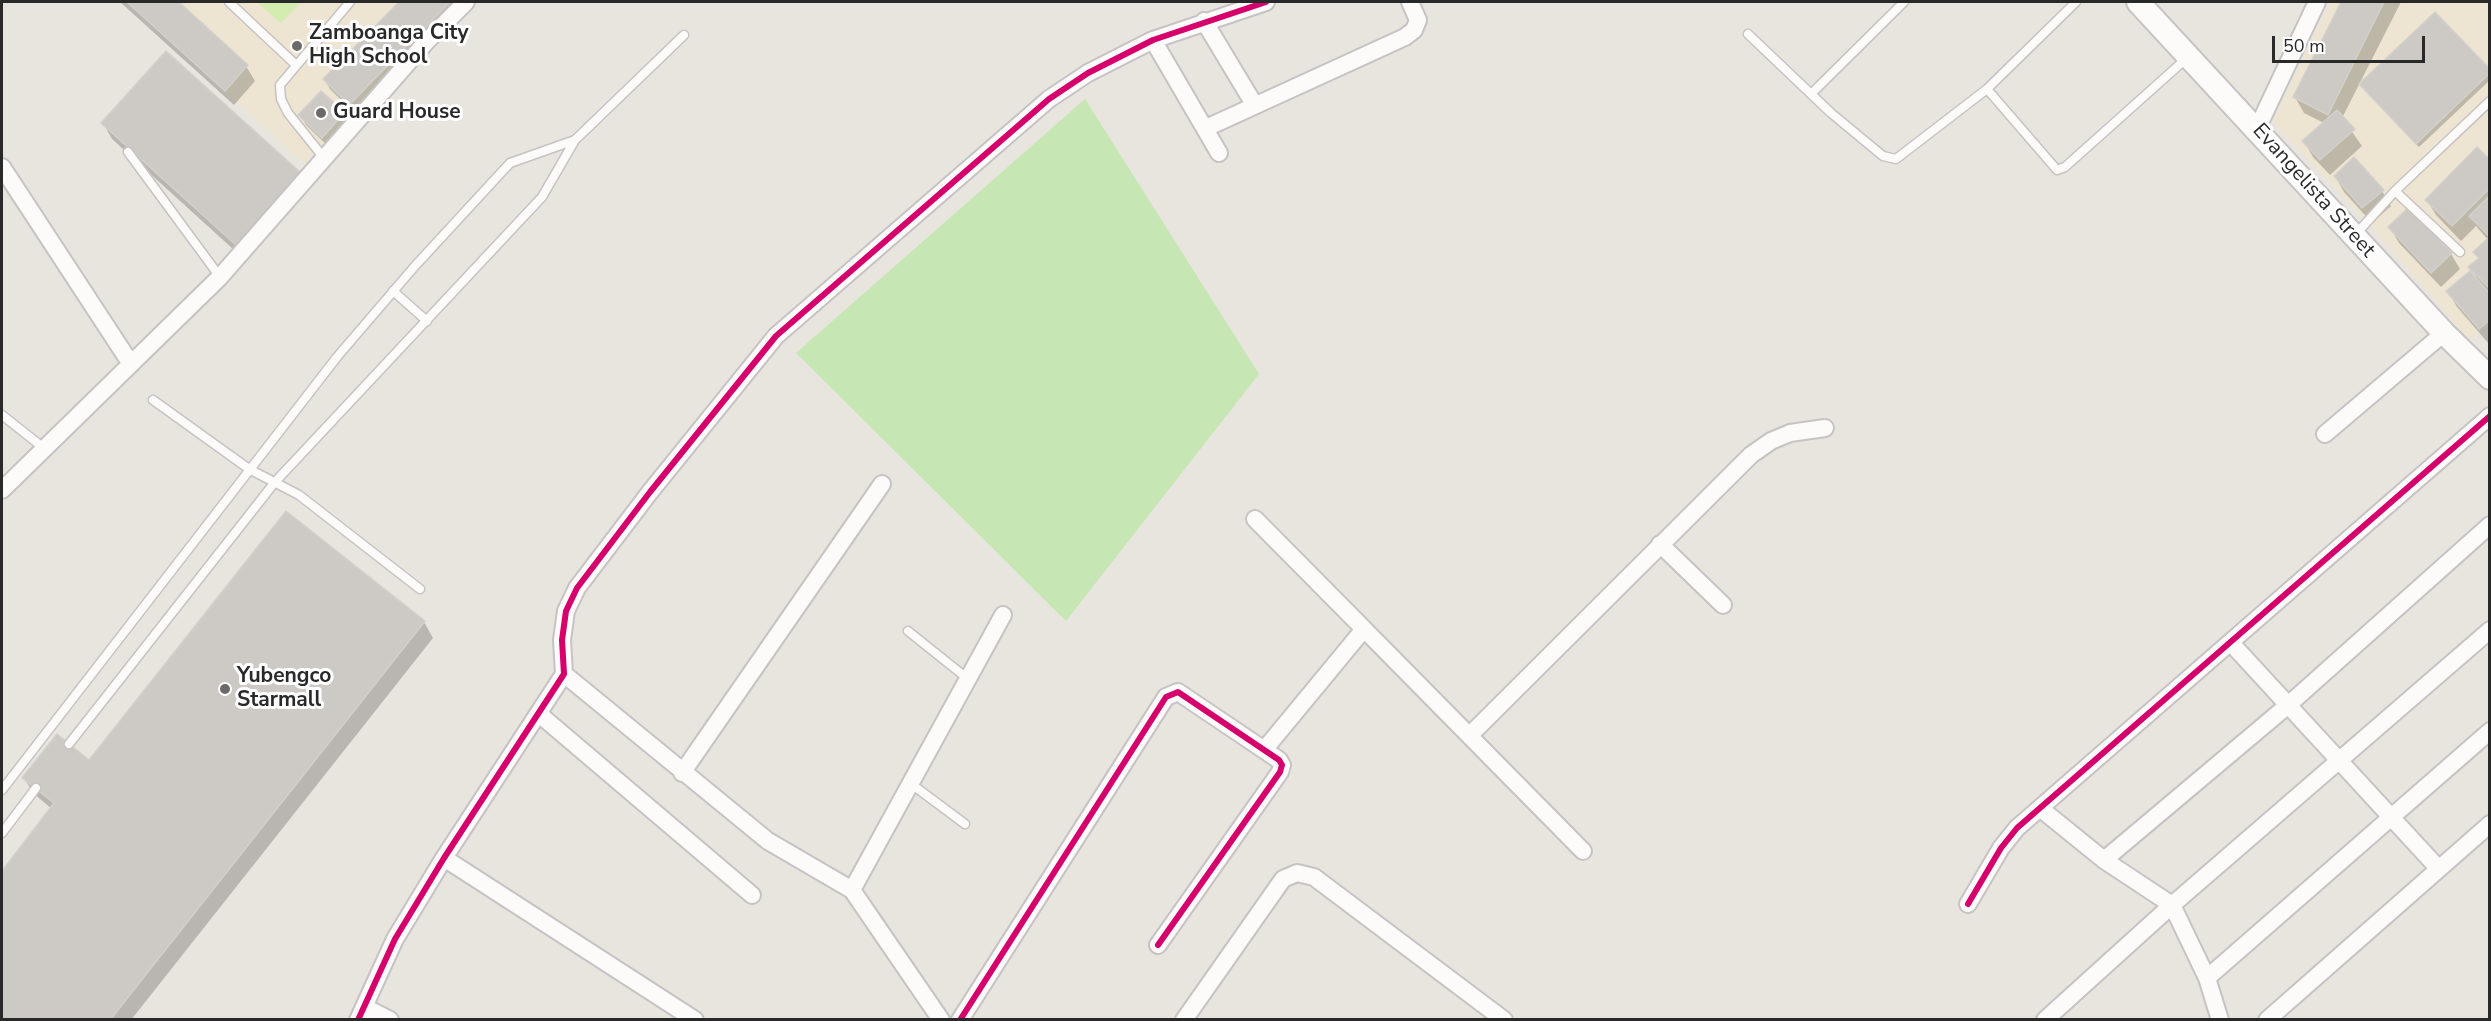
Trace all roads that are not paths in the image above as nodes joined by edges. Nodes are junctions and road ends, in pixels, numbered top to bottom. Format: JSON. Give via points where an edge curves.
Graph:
{"nodes":[{"id":1,"x":229,"y":2,"type":"edge"},
{"id":2,"x":350,"y":2,"type":"edge"},
{"id":3,"x":465,"y":2,"type":"edge"},
{"id":4,"x":1266,"y":2,"type":"edge"},
{"id":5,"x":1410,"y":2,"type":"edge"},
{"id":6,"x":1904,"y":2,"type":"edge"},
{"id":7,"x":2076,"y":2,"type":"edge"},
{"id":8,"x":2138,"y":2,"type":"edge"},
{"id":9,"x":2317,"y":2,"type":"edge"},
{"id":10,"x":1204,"y":21,"type":"junction"},
{"id":11,"x":684,"y":34,"type":"dead end"},
{"id":12,"x":1748,"y":34,"type":"dead end"},
{"id":13,"x":1153,"y":40,"type":"junction"},
{"id":14,"x":2188,"y":56,"type":"junction"},
{"id":15,"x":295,"y":64,"type":"junction"},
{"id":16,"x":1987,"y":88,"type":"junction"},
{"id":17,"x":1811,"y":94,"type":"junction"},
{"id":18,"x":2490,"y":101,"type":"edge"},
{"id":19,"x":1254,"y":104,"type":"junction"},
{"id":20,"x":1206,"y":128,"type":"junction"},
{"id":21,"x":2257,"y":129,"type":"junction"},
{"id":22,"x":575,"y":140,"type":"junction"},
{"id":23,"x":128,"y":152,"type":"dead end"},
{"id":24,"x":1219,"y":153,"type":"dead end"},
{"id":25,"x":324,"y":158,"type":"junction"},
{"id":26,"x":2,"y":167,"type":"edge"},
{"id":27,"x":2395,"y":191,"type":"junction"},
{"id":28,"x":2354,"y":236,"type":"junction"},
{"id":29,"x":2460,"y":252,"type":"dead end"},
{"id":30,"x":220,"y":277,"type":"junction"},
{"id":31,"x":393,"y":291,"type":"junction"},
{"id":32,"x":426,"y":321,"type":"junction"},
{"id":33,"x":2444,"y":333,"type":"junction"},
{"id":34,"x":131,"y":364,"type":"junction"},
{"id":35,"x":2490,"y":378,"type":"edge"},
{"id":36,"x":153,"y":400,"type":"dead end"},
{"id":37,"x":2,"y":415,"type":"edge"},
{"id":38,"x":2490,"y":416,"type":"edge"},
{"id":39,"x":1825,"y":428,"type":"dead end"},
{"id":40,"x":2325,"y":434,"type":"dead end"},
{"id":41,"x":45,"y":449,"type":"junction"},
{"id":42,"x":249,"y":469,"type":"junction"},
{"id":43,"x":274,"y":482,"type":"junction"},
{"id":44,"x":882,"y":484,"type":"dead end"},
{"id":45,"x":2,"y":490,"type":"edge"},
{"id":46,"x":1254,"y":519,"type":"dead end"},
{"id":47,"x":2490,"y":525,"type":"edge"},
{"id":48,"x":1660,"y":544,"type":"junction"},
{"id":49,"x":420,"y":589,"type":"dead end"},
{"id":50,"x":1723,"y":606,"type":"dead end"},
{"id":51,"x":1004,"y":615,"type":"dead end"},
{"id":52,"x":1364,"y":629,"type":"junction"},
{"id":53,"x":2490,"y":630,"type":"edge"},
{"id":54,"x":908,"y":631,"type":"dead end"},
{"id":55,"x":2231,"y":643,"type":"junction"},
{"id":56,"x":564,"y":674,"type":"junction"},
{"id":57,"x":968,"y":679,"type":"junction"},
{"id":58,"x":2287,"y":706,"type":"junction"},
{"id":59,"x":538,"y":714,"type":"junction"},
{"id":60,"x":2490,"y":731,"type":"edge"},
{"id":61,"x":1471,"y":734,"type":"junction"},
{"id":62,"x":69,"y":744,"type":"dead end"},
{"id":63,"x":1264,"y":750,"type":"junction"},
{"id":64,"x":2338,"y":763,"type":"junction"},
{"id":65,"x":682,"y":773,"type":"junction"},
{"id":66,"x":910,"y":783,"type":"junction"},
{"id":67,"x":36,"y":788,"type":"dead end"},
{"id":68,"x":2,"y":790,"type":"edge"},
{"id":69,"x":2041,"y":809,"type":"junction"},
{"id":70,"x":2389,"y":818,"type":"junction"},
{"id":71,"x":964,"y":824,"type":"dead end"},
{"id":72,"x":2490,"y":824,"type":"edge"},
{"id":73,"x":2,"y":832,"type":"edge"},
{"id":74,"x":1583,"y":851,"type":"dead end"},
{"id":75,"x":444,"y":858,"type":"junction"},
{"id":76,"x":2104,"y":860,"type":"junction"},
{"id":77,"x":2438,"y":868,"type":"junction"},
{"id":78,"x":852,"y":890,"type":"junction"},
{"id":79,"x":752,"y":895,"type":"dead end"},
{"id":80,"x":1968,"y":904,"type":"dead end"},
{"id":81,"x":2172,"y":905,"type":"junction"},
{"id":82,"x":1158,"y":945,"type":"dead end"},
{"id":83,"x":2207,"y":978,"type":"junction"},
{"id":84,"x":361,"y":1013,"type":"edge"},
{"id":85,"x":390,"y":1020,"type":"edge"},
{"id":86,"x":695,"y":1020,"type":"edge"},
{"id":87,"x":941,"y":1020,"type":"edge"},
{"id":88,"x":960,"y":1020,"type":"edge"},
{"id":89,"x":1184,"y":1020,"type":"edge"},
{"id":90,"x":1504,"y":1020,"type":"edge"},
{"id":91,"x":2045,"y":1020,"type":"edge"},
{"id":92,"x":2220,"y":1020,"type":"edge"},
{"id":93,"x":2267,"y":1020,"type":"edge"}],
"edges":[{"from":1,"to":15,"type":"lane"},
{"from":2,"to":15,"type":"lane"},
{"from":3,"to":25,"type":"street"},
{"from":4,"to":10,"type":"street"},
{"from":5,"to":19,"type":"street","via":[[1418,20],[1405,37]]},
{"from":6,"to":17,"type":"lane"},
{"from":7,"to":16,"type":"lane"},
{"from":8,"to":14,"type":"main road","name":"Evangelista Street"},
{"from":9,"to":21,"type":"street"},
{"from":10,"to":13,"type":"street"},
{"from":10,"to":19,"type":"street"},
{"from":11,"to":22,"type":"lane"},
{"from":12,"to":17,"type":"lane"},
{"from":13,"to":20,"type":"street"},
{"from":13,"to":56,"type":"street","via":[[1088,73],[1049,99],[776,336],[577,588],[566,611],[562,640]]},
{"from":14,"to":16,"type":"lane","via":[[2057,170]]},
{"from":14,"to":21,"type":"main road","name":"Evangelista Street"},
{"from":15,"to":25,"type":"lane","via":[[280,84],[281,99]]},
{"from":16,"to":17,"type":"lane","via":[[1896,159],[1883,156]]},
{"from":18,"to":27,"type":"lane"},
{"from":19,"to":20,"type":"street"},
{"from":20,"to":24,"type":"street"},
{"from":21,"to":28,"type":"main road","name":"Evangelista Street"},
{"from":22,"to":31,"type":"lane","via":[[510,163]]},
{"from":22,"to":32,"type":"lane","via":[[542,197]]},
{"from":23,"to":30,"type":"lane"},
{"from":25,"to":30,"type":"street"},
{"from":26,"to":34,"type":"street"},
{"from":27,"to":28,"type":"lane"},
{"from":27,"to":29,"type":"lane"},
{"from":28,"to":33,"type":"main road","name":"Evangelista Street"},
{"from":30,"to":34,"type":"street"},
{"from":31,"to":32,"type":"lane"},
{"from":31,"to":42,"type":"lane"},
{"from":32,"to":43,"type":"lane"},
{"from":33,"to":35,"type":"main road","name":"Evangelista Street"},
{"from":33,"to":40,"type":"street"},
{"from":34,"to":41,"type":"street"},
{"from":36,"to":42,"type":"lane"},
{"from":37,"to":41,"type":"lane"},
{"from":38,"to":55,"type":"street"},
{"from":39,"to":48,"type":"street","via":[[1790,433],[1751,455]]},
{"from":41,"to":45,"type":"street"},
{"from":42,"to":43,"type":"lane"},
{"from":42,"to":68,"type":"lane"},
{"from":43,"to":49,"type":"lane","via":[[299,495]]},
{"from":43,"to":62,"type":"lane"},
{"from":44,"to":65,"type":"street"},
{"from":46,"to":52,"type":"street"},
{"from":47,"to":58,"type":"street"},
{"from":48,"to":50,"type":"street"},
{"from":48,"to":61,"type":"street"},
{"from":51,"to":57,"type":"street"},
{"from":52,"to":61,"type":"street"},
{"from":52,"to":63,"type":"street"},
{"from":53,"to":64,"type":"street"},
{"from":54,"to":57,"type":"lane"},
{"from":55,"to":58,"type":"street"},
{"from":55,"to":69,"type":"street"},
{"from":56,"to":59,"type":"street"},
{"from":56,"to":65,"type":"street"},
{"from":57,"to":66,"type":"street"},
{"from":58,"to":64,"type":"street"},
{"from":58,"to":76,"type":"street"},
{"from":59,"to":75,"type":"street"},
{"from":59,"to":79,"type":"street"},
{"from":60,"to":70,"type":"street"},
{"from":61,"to":74,"type":"street"},
{"from":63,"to":82,"type":"street","via":[[1279,760],[1280,772]]},
{"from":63,"to":88,"type":"street","via":[[1178,692],[1166,697]]},
{"from":64,"to":70,"type":"street"},
{"from":64,"to":81,"type":"street"},
{"from":65,"to":78,"type":"street","via":[[768,841]]},
{"from":66,"to":71,"type":"lane"},
{"from":66,"to":78,"type":"street"},
{"from":67,"to":73,"type":"lane"},
{"from":69,"to":76,"type":"street"},
{"from":69,"to":80,"type":"street","via":[[2017,828],[2001,848]]},
{"from":70,"to":77,"type":"street"},
{"from":70,"to":83,"type":"street"},
{"from":72,"to":77,"type":"street"},
{"from":75,"to":84,"type":"street","via":[[395,939]]},
{"from":75,"to":86,"type":"street"},
{"from":76,"to":81,"type":"street"},
{"from":77,"to":93,"type":"street"},
{"from":78,"to":87,"type":"street"},
{"from":81,"to":83,"type":"street"},
{"from":81,"to":91,"type":"street"},
{"from":83,"to":92,"type":"street"},
{"from":84,"to":85,"type":"street"},
{"from":89,"to":90,"type":"street","via":[[1283,879],[1297,873],[1314,877]]}]}
